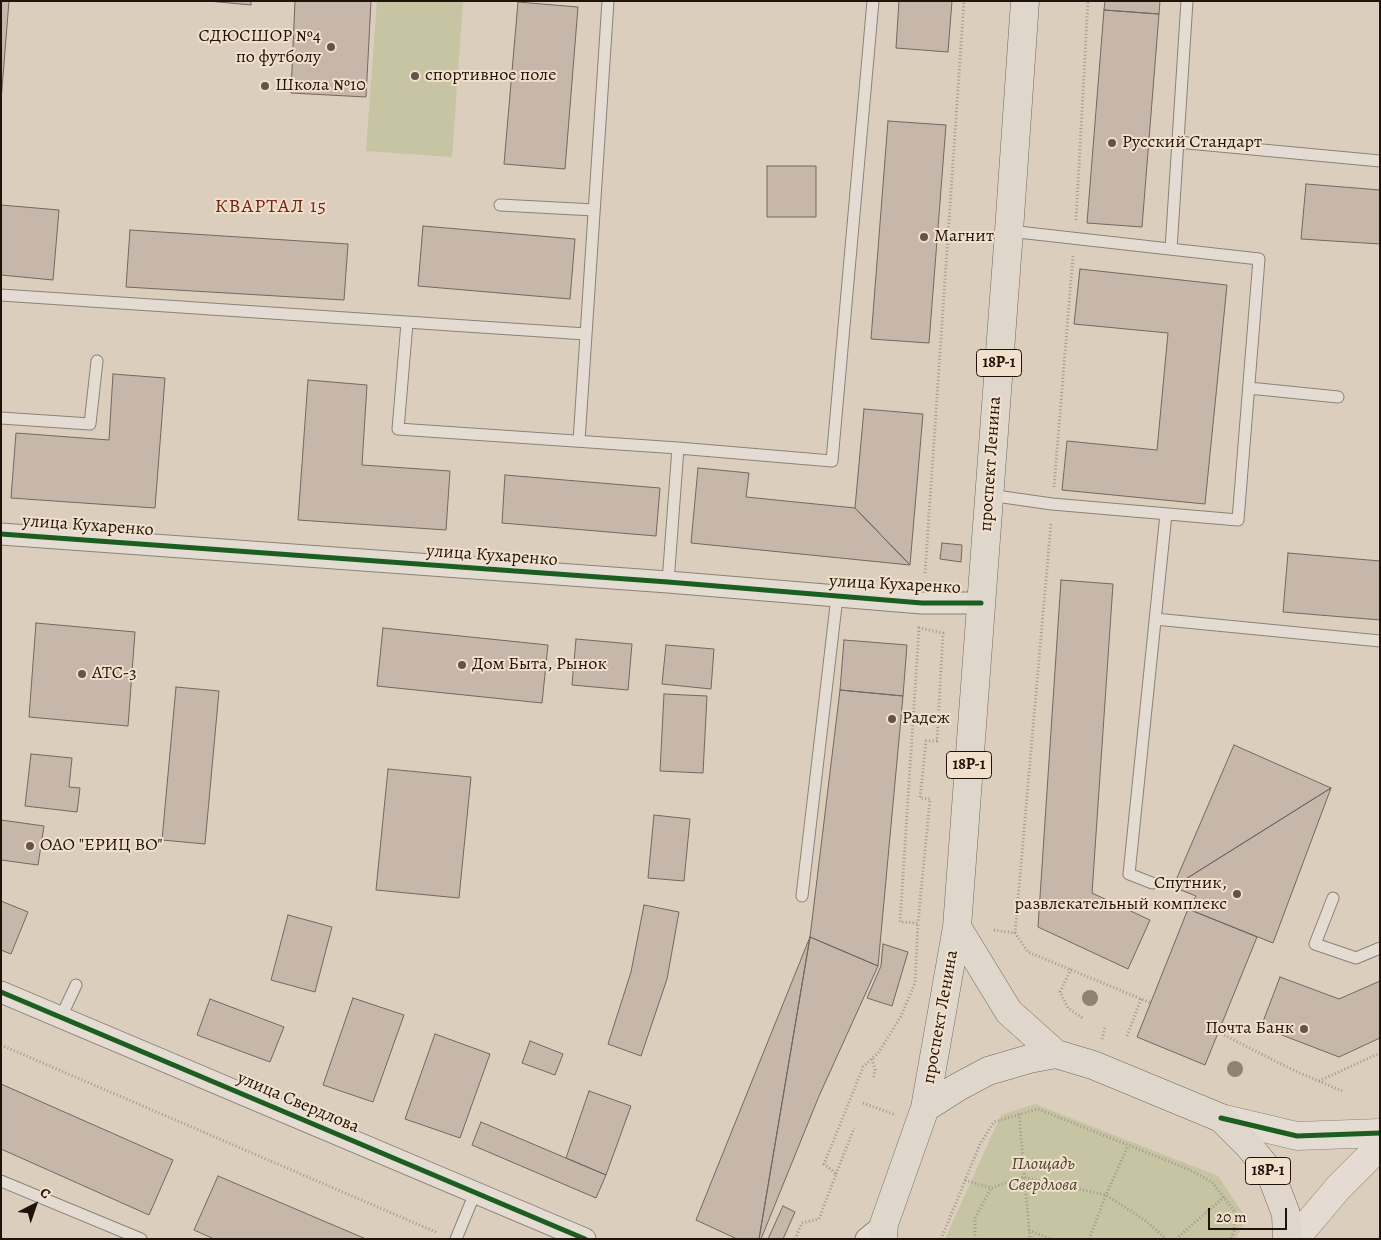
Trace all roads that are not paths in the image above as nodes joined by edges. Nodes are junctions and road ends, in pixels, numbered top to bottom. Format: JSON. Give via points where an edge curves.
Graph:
{"nodes":[{"id":1,"x":608,"y":1,"type":"edge"},
{"id":2,"x":873,"y":1,"type":"edge"},
{"id":3,"x":1025,"y":1,"type":"edge"},
{"id":4,"x":1186,"y":1,"type":"edge"},
{"id":5,"x":1177,"y":142,"type":"junction"},
{"id":6,"x":1380,"y":161,"type":"edge"},
{"id":7,"x":500,"y":205,"type":"dead end"},
{"id":8,"x":594,"y":210,"type":"junction"},
{"id":9,"x":1009,"y":232,"type":"junction"},
{"id":10,"x":1171,"y":249,"type":"junction"},
{"id":11,"x":1,"y":295,"type":"edge"},
{"id":12,"x":407,"y":323,"type":"junction"},
{"id":13,"x":586,"y":334,"type":"junction"},
{"id":14,"x":97,"y":361,"type":"dead end"},
{"id":15,"x":1249,"y":388,"type":"junction"},
{"id":16,"x":1338,"y":397,"type":"dead end"},
{"id":17,"x":1,"y":418,"type":"edge"},
{"id":18,"x":579,"y":441,"type":"junction"},
{"id":19,"x":678,"y":448,"type":"junction"},
{"id":20,"x":988,"y":495,"type":"junction"},
{"id":21,"x":1166,"y":514,"type":"junction"},
{"id":22,"x":1,"y":534,"type":"edge"},
{"id":23,"x":668,"y":582,"type":"junction"},
{"id":24,"x":837,"y":597,"type":"junction"},
{"id":25,"x":981,"y":603,"type":"junction"},
{"id":26,"x":1155,"y":619,"type":"junction"},
{"id":27,"x":1380,"y":641,"type":"edge"},
{"id":28,"x":1152,"y":883,"type":"dead end"},
{"id":29,"x":802,"y":896,"type":"dead end"},
{"id":30,"x":1333,"y":898,"type":"dead end"},
{"id":31,"x":956,"y":926,"type":"junction"},
{"id":32,"x":1380,"y":948,"type":"edge"},
{"id":33,"x":76,"y":985,"type":"dead end"},
{"id":34,"x":1,"y":992,"type":"edge"},
{"id":35,"x":61,"y":1017,"type":"junction"},
{"id":36,"x":1056,"y":1054,"type":"junction"},
{"id":37,"x":922,"y":1116,"type":"junction"},
{"id":38,"x":1221,"y":1118,"type":"junction"},
{"id":39,"x":1380,"y":1133,"type":"edge"},
{"id":40,"x":1380,"y":1146,"type":"edge"},
{"id":41,"x":1,"y":1180,"type":"edge"},
{"id":42,"x":475,"y":1192,"type":"junction"},
{"id":43,"x":878,"y":1234,"type":"edge"},
{"id":44,"x":140,"y":1239,"type":"edge"},
{"id":45,"x":456,"y":1239,"type":"edge"},
{"id":46,"x":585,"y":1239,"type":"edge"},
{"id":47,"x":1287,"y":1239,"type":"edge"},
{"id":48,"x":1295,"y":1239,"type":"edge"}],
"edges":[{"from":1,"to":8,"type":"lane"},
{"from":2,"to":19,"type":"lane","via":[[832,461]]},
{"from":3,"to":9,"type":"main road","name":"проспект Ленина","number":"18Р-1"},
{"from":4,"to":5,"type":"lane"},
{"from":5,"to":6,"type":"lane"},
{"from":5,"to":10,"type":"lane"},
{"from":7,"to":8,"type":"lane"},
{"from":8,"to":13,"type":"lane"},
{"from":9,"to":10,"type":"lane"},
{"from":9,"to":20,"type":"main road","name":"проспект Ленина","number":"18Р-1"},
{"from":10,"to":15,"type":"lane","via":[[1259,259]]},
{"from":11,"to":12,"type":"lane"},
{"from":12,"to":13,"type":"lane"},
{"from":12,"to":18,"type":"lane","via":[[398,429]]},
{"from":13,"to":18,"type":"lane"},
{"from":14,"to":17,"type":"lane","via":[[90,424]]},
{"from":15,"to":16,"type":"lane"},
{"from":15,"to":21,"type":"lane","via":[[1238,520]]},
{"from":18,"to":19,"type":"lane"},
{"from":19,"to":23,"type":"lane"},
{"from":20,"to":21,"type":"lane"},
{"from":20,"to":25,"type":"main road","name":"проспект Ленина","number":"18Р-1"},
{"from":21,"to":26,"type":"lane"},
{"from":22,"to":23,"type":"street","name":"улица Кухаренко"},
{"from":23,"to":24,"type":"street","name":"улица Кухаренко"},
{"from":24,"to":25,"type":"street","name":"улица Кухаренко"},
{"from":24,"to":29,"type":"lane"},
{"from":25,"to":31,"type":"main road","name":"проспект Ленина","number":"18Р-1"},
{"from":26,"to":27,"type":"lane"},
{"from":26,"to":28,"type":"lane","via":[[1129,874]]},
{"from":30,"to":32,"type":"lane","via":[[1315,944],[1356,958]]},
{"from":31,"to":36,"type":"main road","name":"проспект Ленина","number":"18Р-1","via":[[1009,1012]]},
{"from":31,"to":37,"type":"main road","name":"проспект Ленина","number":"18Р-1"},
{"from":33,"to":35,"type":"lane"},
{"from":34,"to":35,"type":"street","name":"улица Свердлова"},
{"from":35,"to":42,"type":"street","name":"улица Свердлова"},
{"from":36,"to":37,"type":"main road","number":"18Р-1","via":[[988,1071],[958,1087]]},
{"from":36,"to":38,"type":"main road","number":"18Р-1","via":[[1093,1065]]},
{"from":37,"to":43,"type":"main road","number":"18Р-1"},
{"from":38,"to":39,"type":"street","via":[[1297,1136]]},
{"from":38,"to":47,"type":"main road","number":"18Р-1","via":[[1270,1172],[1286,1214]]},
{"from":40,"to":48,"type":"street","via":[[1338,1188]]},
{"from":41,"to":44,"type":"lane"},
{"from":42,"to":45,"type":"lane"},
{"from":42,"to":46,"type":"street","name":"улица Свердлова"}]}
